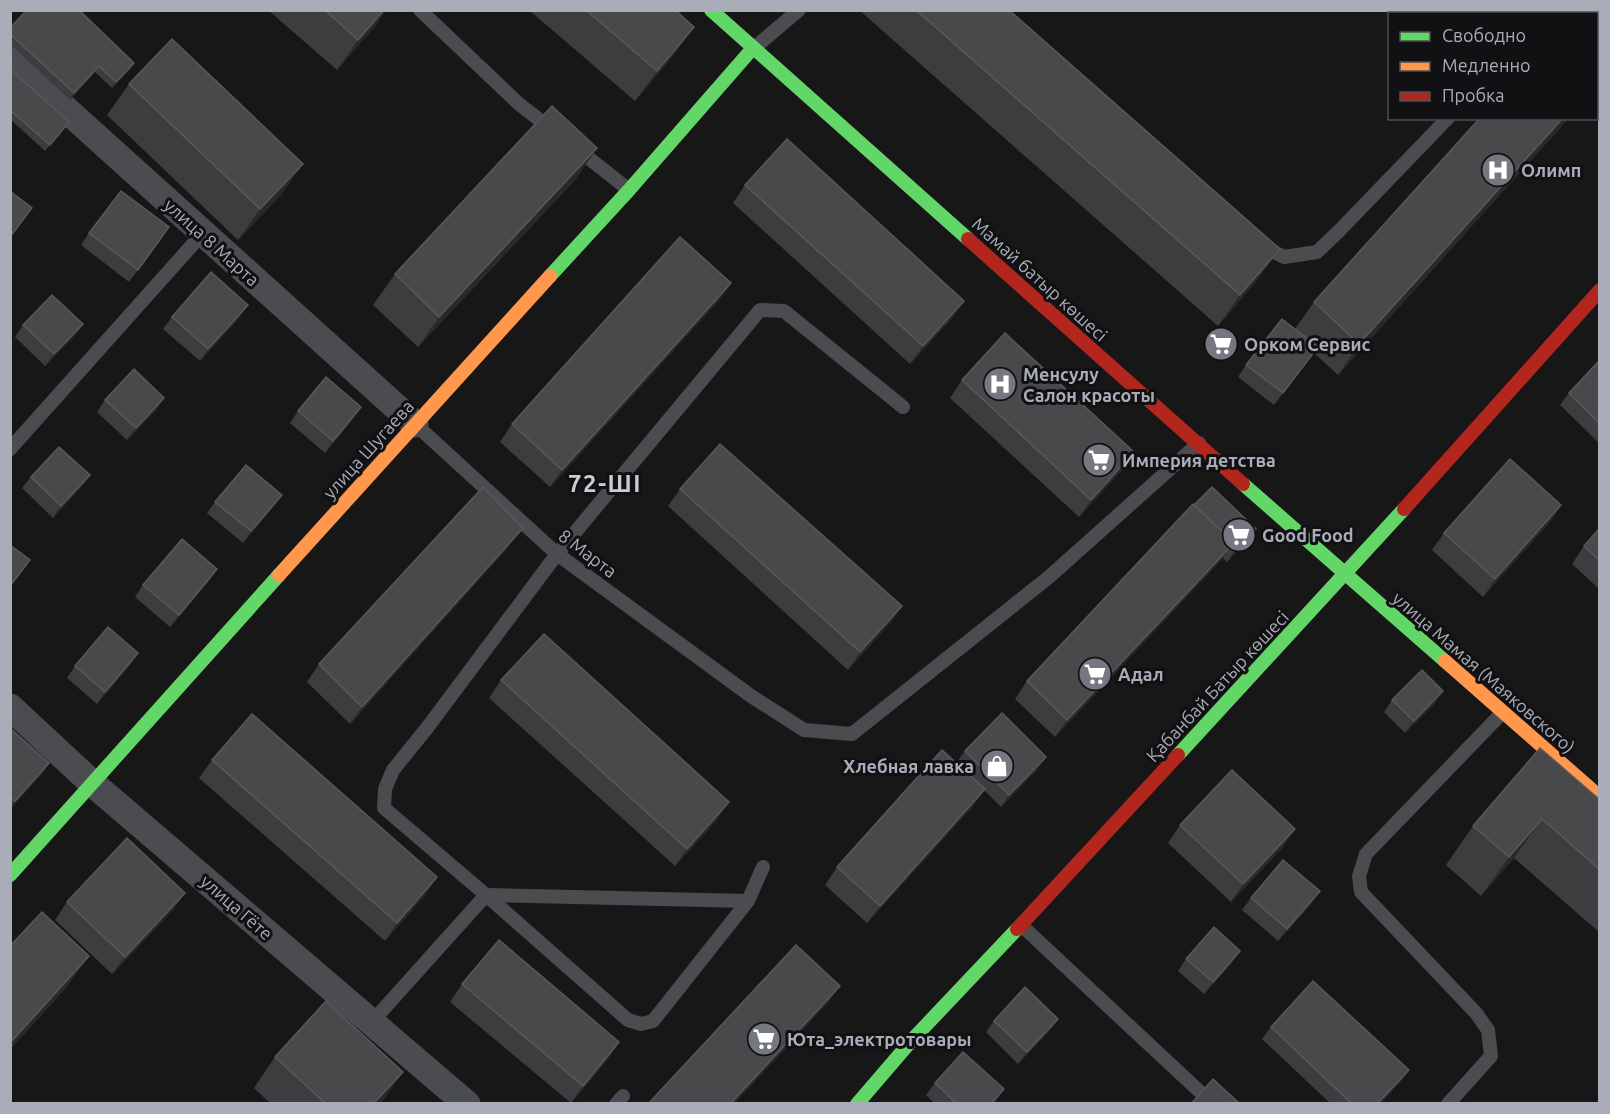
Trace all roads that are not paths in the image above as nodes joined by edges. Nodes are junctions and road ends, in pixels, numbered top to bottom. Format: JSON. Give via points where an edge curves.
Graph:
{"nodes":[{"id":1,"x":420,"y":10,"type":"edge"},
{"id":2,"x":711,"y":10,"type":"edge"},
{"id":3,"x":799,"y":10,"type":"edge"},
{"id":4,"x":753,"y":48,"type":"junction"},
{"id":5,"x":10,"y":58,"type":"edge"},
{"id":6,"x":1446,"y":120,"type":"edge"},
{"id":7,"x":629,"y":190,"type":"junction"},
{"id":8,"x":202,"y":233,"type":"junction"},
{"id":9,"x":1252,"y":242,"type":"edge"},
{"id":10,"x":1599,"y":290,"type":"edge"},
{"id":11,"x":903,"y":406,"type":"dead end"},
{"id":12,"x":415,"y":424,"type":"junction"},
{"id":13,"x":1199,"y":444,"type":"junction"},
{"id":14,"x":10,"y":449,"type":"edge"},
{"id":15,"x":557,"y":554,"type":"junction"},
{"id":16,"x":1345,"y":574,"type":"junction"},
{"id":17,"x":10,"y":707,"type":"edge"},
{"id":18,"x":1503,"y":712,"type":"junction"},
{"id":19,"x":93,"y":783,"type":"junction"},
{"id":20,"x":1599,"y":797,"type":"edge"},
{"id":21,"x":763,"y":867,"type":"dead end"},
{"id":22,"x":10,"y":875,"type":"edge"},
{"id":23,"x":486,"y":895,"type":"junction"},
{"id":24,"x":748,"y":901,"type":"junction"},
{"id":25,"x":1022,"y":925,"type":"junction"},
{"id":26,"x":371,"y":1023,"type":"junction"},
{"id":27,"x":467,"y":1104,"type":"edge"},
{"id":28,"x":857,"y":1104,"type":"edge"},
{"id":29,"x":1213,"y":1104,"type":"edge"},
{"id":30,"x":1448,"y":1104,"type":"edge"}],
"edges":[{"from":1,"to":7,"type":"lane","via":[[519,104]]},
{"from":2,"to":4,"type":"street","name":"Мамай батыр көшесі"},
{"from":3,"to":4,"type":"lane"},
{"from":4,"to":7,"type":"street","name":"улица Шугаева"},
{"from":4,"to":13,"type":"street","name":"Мамай батыр көшесі"},
{"from":5,"to":8,"type":"street","name":"улица 8 Марта"},
{"from":6,"to":9,"type":"lane","via":[[1317,252],[1284,257]]},
{"from":7,"to":12,"type":"street","name":"улица Шугаева"},
{"from":8,"to":12,"type":"street","name":"улица 8 Марта"},
{"from":8,"to":14,"type":"lane"},
{"from":10,"to":16,"type":"street","name":"Қабанбай Батыр көшесі"},
{"from":11,"to":15,"type":"lane","via":[[784,311],[760,310]]},
{"from":12,"to":15,"type":"lane","name":"8 Марта"},
{"from":12,"to":19,"type":"street","name":"улица Шугаева"},
{"from":13,"to":15,"type":"lane","name":"8 Марта","via":[[1049,577],[852,734],[804,730],[751,696]]},
{"from":13,"to":16,"type":"street","name":"Мамай батыр көшесі"},
{"from":15,"to":23,"type":"lane","via":[[393,770],[385,789],[384,808]]},
{"from":16,"to":18,"type":"street","name":"улица Мамая (Маяковского)"},
{"from":16,"to":25,"type":"street","name":"Қабанбай Батыр көшесі"},
{"from":17,"to":19,"type":"street","name":"улица Гёте"},
{"from":18,"to":20,"type":"street","name":"улица Мамая (Маяковского)"},
{"from":18,"to":30,"type":"lane","via":[[1366,854],[1359,876],[1361,892],[1488,1030],[1491,1056]]},
{"from":19,"to":22,"type":"street","name":"улица Шугаева"},
{"from":19,"to":26,"type":"street","name":"улица Гёте"},
{"from":21,"to":24,"type":"lane"},
{"from":23,"to":24,"type":"lane"},
{"from":23,"to":24,"type":"lane","via":[[628,1020],[641,1024],[653,1021]]},
{"from":23,"to":26,"type":"lane"},
{"from":25,"to":28,"type":"street","name":"Қабанбай Батыр көшесі"},
{"from":25,"to":29,"type":"lane"},
{"from":26,"to":27,"type":"street","name":"улица Гёте"}]}
